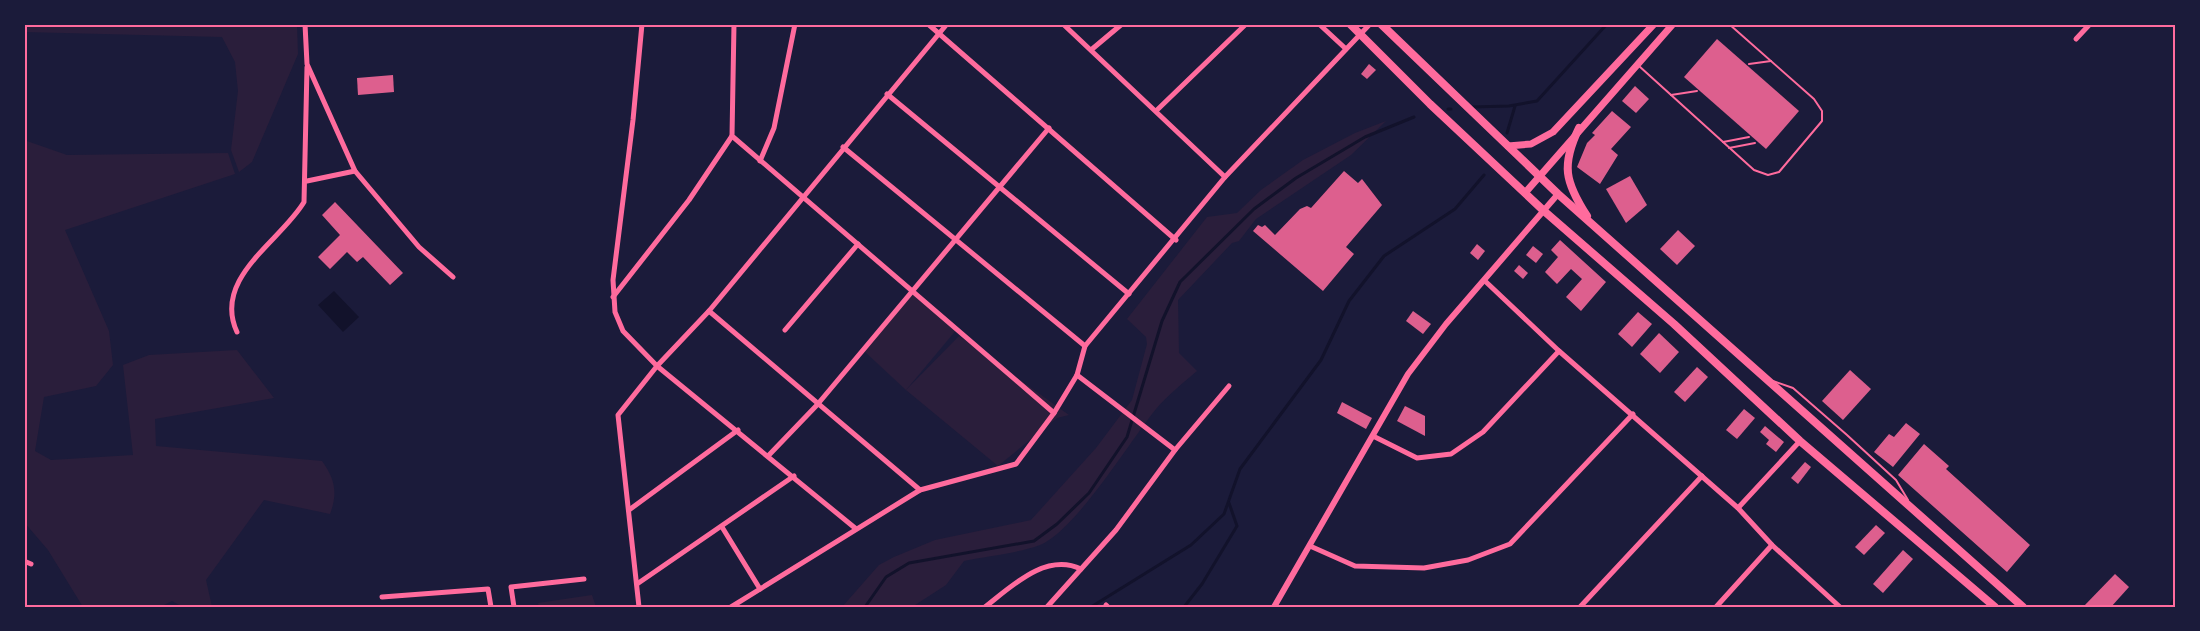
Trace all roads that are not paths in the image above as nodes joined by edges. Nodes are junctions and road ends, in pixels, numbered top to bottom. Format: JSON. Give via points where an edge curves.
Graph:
{"nodes":[{"id":1,"x":305,"y":24,"type":"edge"},
{"id":2,"x":642,"y":24,"type":"edge"},
{"id":3,"x":734,"y":24,"type":"edge"},
{"id":4,"x":795,"y":24,"type":"edge"},
{"id":5,"x":928,"y":24,"type":"edge"},
{"id":6,"x":947,"y":24,"type":"edge"},
{"id":7,"x":1063,"y":24,"type":"edge"},
{"id":8,"x":1122,"y":24,"type":"edge"},
{"id":9,"x":1246,"y":24,"type":"edge"},
{"id":10,"x":1318,"y":24,"type":"edge"},
{"id":11,"x":1350,"y":24,"type":"edge"},
{"id":12,"x":1370,"y":24,"type":"edge"},
{"id":13,"x":1381,"y":24,"type":"edge"},
{"id":14,"x":1654,"y":24,"type":"edge"},
{"id":15,"x":1673,"y":24,"type":"edge"},
{"id":16,"x":1729,"y":24,"type":"edge"},
{"id":17,"x":2090,"y":24,"type":"edge"},
{"id":18,"x":939,"y":33,"type":"junction"},
{"id":19,"x":1360,"y":34,"type":"junction"},
{"id":20,"x":2076,"y":39,"type":"dead end"},
{"id":21,"x":1346,"y":49,"type":"junction"},
{"id":22,"x":1091,"y":50,"type":"junction"},
{"id":23,"x":1771,"y":61,"type":"junction"},
{"id":24,"x":307,"y":64,"type":"junction"},
{"id":25,"x":1637,"y":64,"type":"junction"},
{"id":26,"x":1749,"y":64,"type":"dead end"},
{"id":27,"x":1697,"y":91,"type":"dead end"},
{"id":28,"x":887,"y":94,"type":"junction"},
{"id":29,"x":1671,"y":95,"type":"junction"},
{"id":30,"x":1156,"y":111,"type":"junction"},
{"id":31,"x":1049,"y":128,"type":"junction"},
{"id":32,"x":1579,"y":128,"type":"junction"},
{"id":33,"x":732,"y":136,"type":"junction"},
{"id":34,"x":1749,"y":137,"type":"dead end"},
{"id":35,"x":1723,"y":142,"type":"junction"},
{"id":36,"x":1755,"y":143,"type":"dead end"},
{"id":37,"x":1508,"y":146,"type":"junction"},
{"id":38,"x":843,"y":147,"type":"junction"},
{"id":39,"x":1729,"y":148,"type":"junction"},
{"id":40,"x":760,"y":161,"type":"junction"},
{"id":41,"x":355,"y":171,"type":"junction"},
{"id":42,"x":1539,"y":176,"type":"junction"},
{"id":43,"x":1225,"y":177,"type":"junction"},
{"id":44,"x":307,"y":181,"type":"junction"},
{"id":45,"x":1000,"y":188,"type":"junction"},
{"id":46,"x":1525,"y":193,"type":"junction"},
{"id":47,"x":1558,"y":194,"type":"junction"},
{"id":48,"x":802,"y":197,"type":"junction"},
{"id":49,"x":1544,"y":211,"type":"junction"},
{"id":50,"x":1592,"y":225,"type":"junction"},
{"id":51,"x":956,"y":240,"type":"junction"},
{"id":52,"x":1176,"y":240,"type":"junction"},
{"id":53,"x":858,"y":244,"type":"junction"},
{"id":54,"x":453,"y":277,"type":"dead end"},
{"id":55,"x":1485,"y":281,"type":"junction"},
{"id":56,"x":914,"y":291,"type":"junction"},
{"id":57,"x":1129,"y":294,"type":"junction"},
{"id":58,"x":613,"y":298,"type":"junction"},
{"id":59,"x":710,"y":310,"type":"junction"},
{"id":60,"x":785,"y":330,"type":"dead end"},
{"id":61,"x":237,"y":332,"type":"dead end"},
{"id":62,"x":1085,"y":346,"type":"junction"},
{"id":63,"x":1559,"y":351,"type":"junction"},
{"id":64,"x":657,"y":366,"type":"junction"},
{"id":65,"x":1077,"y":375,"type":"junction"},
{"id":66,"x":1229,"y":386,"type":"dead end"},
{"id":67,"x":817,"y":405,"type":"junction"},
{"id":68,"x":1054,"y":413,"type":"junction"},
{"id":69,"x":1633,"y":414,"type":"junction"},
{"id":70,"x":738,"y":430,"type":"junction"},
{"id":71,"x":1373,"y":436,"type":"junction"},
{"id":72,"x":1800,"y":441,"type":"junction"},
{"id":73,"x":1175,"y":450,"type":"junction"},
{"id":74,"x":769,"y":455,"type":"junction"},
{"id":75,"x":794,"y":476,"type":"junction"},
{"id":76,"x":1702,"y":476,"type":"junction"},
{"id":77,"x":920,"y":490,"type":"junction"},
{"id":78,"x":1738,"y":508,"type":"junction"},
{"id":79,"x":629,"y":510,"type":"junction"},
{"id":80,"x":722,"y":527,"type":"junction"},
{"id":81,"x":855,"y":528,"type":"junction"},
{"id":82,"x":1772,"y":545,"type":"junction"},
{"id":83,"x":1310,"y":546,"type":"junction"},
{"id":84,"x":24,"y":561,"type":"edge"},
{"id":85,"x":31,"y":564,"type":"dead end"},
{"id":86,"x":1081,"y":569,"type":"junction"},
{"id":87,"x":584,"y":579,"type":"dead end"},
{"id":88,"x":637,"y":584,"type":"junction"},
{"id":89,"x":760,"y":589,"type":"junction"},
{"id":90,"x":382,"y":597,"type":"dead end"},
{"id":91,"x":491,"y":607,"type":"edge"},
{"id":92,"x":514,"y":607,"type":"edge"},
{"id":93,"x":639,"y":607,"type":"edge"},
{"id":94,"x":731,"y":607,"type":"edge"},
{"id":95,"x":985,"y":607,"type":"edge"},
{"id":96,"x":1047,"y":607,"type":"edge"},
{"id":97,"x":1274,"y":607,"type":"edge"},
{"id":98,"x":1580,"y":607,"type":"edge"},
{"id":99,"x":1716,"y":607,"type":"edge"},
{"id":100,"x":1840,"y":607,"type":"edge"},
{"id":101,"x":1995,"y":607,"type":"edge"},
{"id":102,"x":2023,"y":607,"type":"edge"}],
"edges":[{"from":1,"to":24,"type":"street"},
{"from":2,"to":58,"type":"street"},
{"from":3,"to":33,"type":"street"},
{"from":4,"to":40,"type":"street","via":[[774,128]]},
{"from":5,"to":18,"type":"street"},
{"from":6,"to":18,"type":"street"},
{"from":7,"to":22,"type":"street"},
{"from":8,"to":22,"type":"street"},
{"from":9,"to":30,"type":"street"},
{"from":10,"to":21,"type":"street"},
{"from":11,"to":19,"type":"main road"},
{"from":12,"to":19,"type":"street"},
{"from":13,"to":37,"type":"main road"},
{"from":14,"to":37,"type":"main road","via":[[1553,132],[1531,144]]},
{"from":15,"to":25,"type":"main road"},
{"from":16,"to":23,"type":"lane"},
{"from":17,"to":20,"type":"street"},
{"from":18,"to":28,"type":"street"},
{"from":18,"to":31,"type":"street"},
{"from":19,"to":21,"type":"street"},
{"from":19,"to":46,"type":"main road"},
{"from":21,"to":43,"type":"street"},
{"from":22,"to":30,"type":"street"},
{"from":23,"to":26,"type":"lane"},
{"from":23,"to":39,"type":"lane","via":[[1814,99],[1822,111],[1822,121],[1779,172],[1768,175],[1754,170]]},
{"from":24,"to":41,"type":"street"},
{"from":24,"to":44,"type":"street"},
{"from":25,"to":29,"type":"lane"},
{"from":25,"to":32,"type":"main road"},
{"from":27,"to":29,"type":"lane"},
{"from":28,"to":38,"type":"street"},
{"from":28,"to":45,"type":"street"},
{"from":29,"to":35,"type":"lane"},
{"from":30,"to":43,"type":"street"},
{"from":31,"to":45,"type":"street"},
{"from":31,"to":52,"type":"street"},
{"from":32,"to":42,"type":"main road"},
{"from":32,"to":50,"type":"main road","via":[[1568,152],[1566,173]]},
{"from":33,"to":40,"type":"street"},
{"from":33,"to":58,"type":"street","via":[[689,200]]},
{"from":34,"to":35,"type":"lane"},
{"from":35,"to":39,"type":"lane"},
{"from":36,"to":39,"type":"lane"},
{"from":37,"to":42,"type":"main road"},
{"from":38,"to":48,"type":"street"},
{"from":38,"to":51,"type":"street"},
{"from":40,"to":48,"type":"street"},
{"from":41,"to":44,"type":"street"},
{"from":41,"to":54,"type":"street","via":[[419,247]]},
{"from":42,"to":46,"type":"main road"},
{"from":42,"to":47,"type":"main road"},
{"from":43,"to":52,"type":"street"},
{"from":44,"to":61,"type":"street","via":[[304,202],[293,221],[261,249],[232,300],[230,317]]},
{"from":45,"to":51,"type":"street"},
{"from":45,"to":57,"type":"street"},
{"from":46,"to":49,"type":"main road"},
{"from":47,"to":49,"type":"street"},
{"from":47,"to":50,"type":"main road"},
{"from":48,"to":53,"type":"street"},
{"from":48,"to":59,"type":"street"},
{"from":49,"to":55,"type":"street"},
{"from":49,"to":72,"type":"main road"},
{"from":50,"to":102,"type":"main road"},
{"from":51,"to":56,"type":"street"},
{"from":51,"to":62,"type":"street"},
{"from":52,"to":57,"type":"street"},
{"from":53,"to":56,"type":"street"},
{"from":53,"to":60,"type":"street"},
{"from":55,"to":63,"type":"street"},
{"from":55,"to":71,"type":"street","via":[[1408,374]]},
{"from":56,"to":67,"type":"street"},
{"from":56,"to":68,"type":"street"},
{"from":57,"to":62,"type":"street"},
{"from":58,"to":64,"type":"street","via":[[623,331]]},
{"from":59,"to":64,"type":"street"},
{"from":59,"to":67,"type":"street"},
{"from":62,"to":65,"type":"street"},
{"from":63,"to":69,"type":"street"},
{"from":63,"to":71,"type":"street","via":[[1483,432],[1451,454],[1417,458]]},
{"from":64,"to":70,"type":"street"},
{"from":64,"to":79,"type":"street","via":[[618,415]]},
{"from":65,"to":68,"type":"street"},
{"from":65,"to":73,"type":"street"},
{"from":66,"to":73,"type":"street"},
{"from":67,"to":74,"type":"street"},
{"from":67,"to":77,"type":"street"},
{"from":68,"to":77,"type":"street","via":[[1016,464]]},
{"from":69,"to":76,"type":"street"},
{"from":69,"to":83,"type":"street","via":[[1510,544],[1468,560],[1424,568],[1355,566]]},
{"from":70,"to":74,"type":"street"},
{"from":70,"to":79,"type":"street"},
{"from":71,"to":83,"type":"street"},
{"from":72,"to":78,"type":"street"},
{"from":72,"to":101,"type":"main road"},
{"from":73,"to":86,"type":"street","via":[[1116,530]]},
{"from":74,"to":75,"type":"street"},
{"from":75,"to":80,"type":"street"},
{"from":75,"to":81,"type":"street"},
{"from":76,"to":78,"type":"street"},
{"from":76,"to":98,"type":"street"},
{"from":77,"to":81,"type":"street"},
{"from":78,"to":82,"type":"street"},
{"from":79,"to":88,"type":"street"},
{"from":80,"to":88,"type":"street"},
{"from":80,"to":89,"type":"street"},
{"from":81,"to":89,"type":"street"},
{"from":82,"to":99,"type":"street"},
{"from":82,"to":100,"type":"street"},
{"from":83,"to":97,"type":"street"},
{"from":84,"to":85,"type":"street"},
{"from":86,"to":95,"type":"street","via":[[1071,564],[1050,564]]},
{"from":86,"to":96,"type":"street"},
{"from":87,"to":92,"type":"street","via":[[511,587]]},
{"from":88,"to":93,"type":"street"},
{"from":89,"to":94,"type":"street"},
{"from":90,"to":91,"type":"street","via":[[488,589]]}]}
